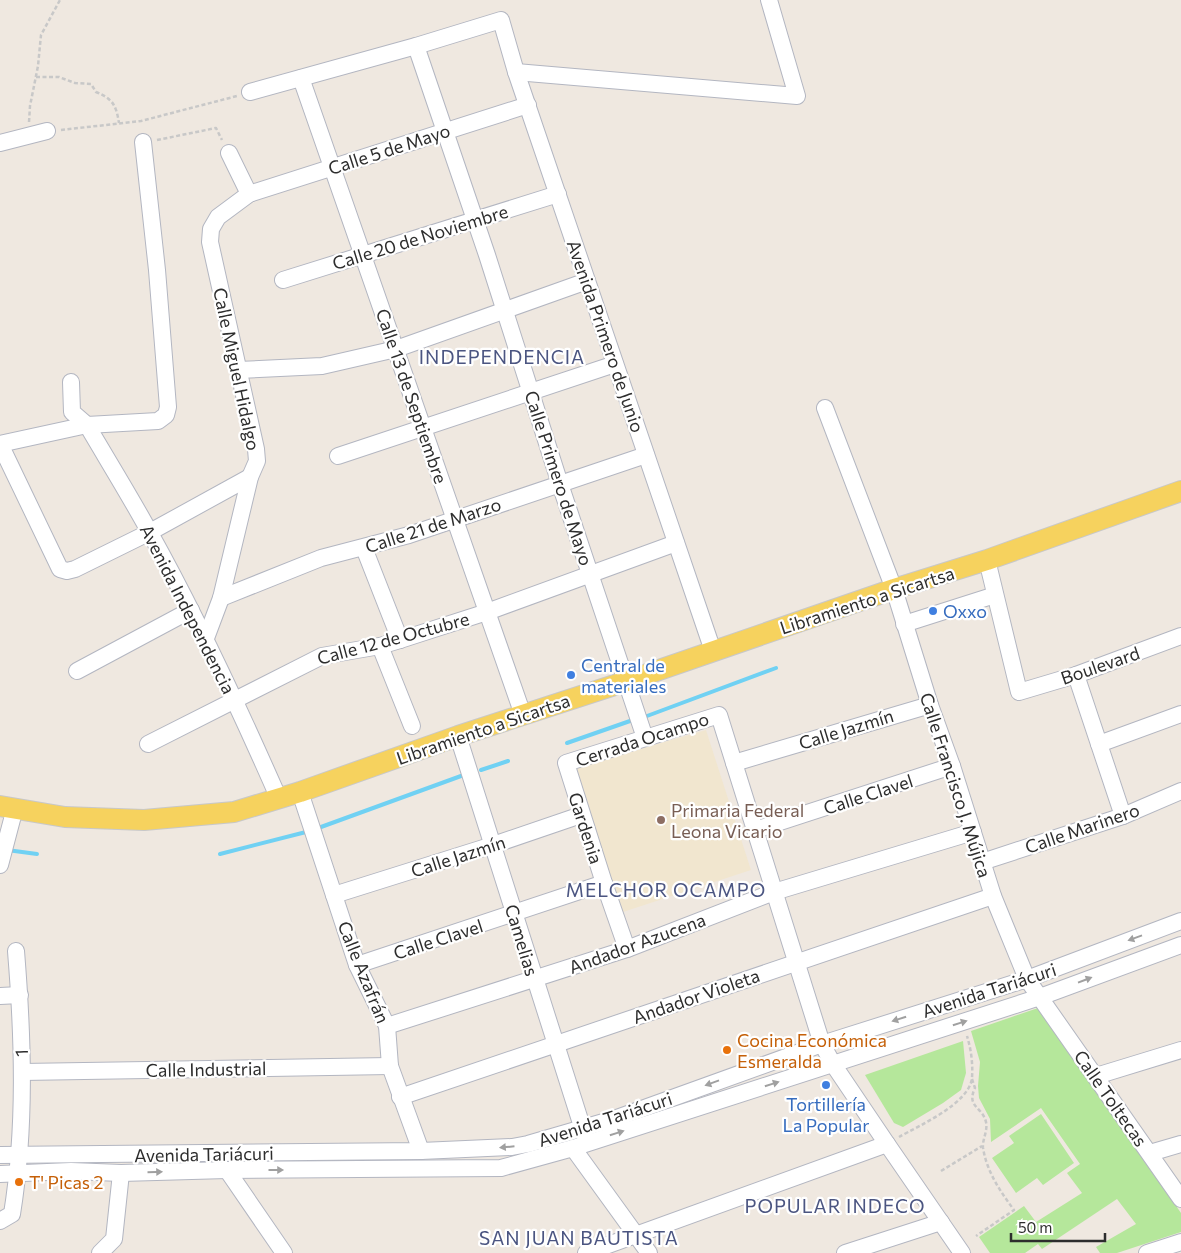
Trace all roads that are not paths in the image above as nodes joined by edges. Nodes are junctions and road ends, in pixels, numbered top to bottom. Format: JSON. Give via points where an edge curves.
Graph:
{"nodes":[{"id":1,"x":769,"y":0,"type":"edge"},
{"id":2,"x":416,"y":46,"type":"junction"},
{"id":3,"x":516,"y":72,"type":"junction"},
{"id":4,"x":301,"y":78,"type":"junction"},
{"id":5,"x":250,"y":92,"type":"road end"},
{"id":6,"x":528,"y":105,"type":"junction"},
{"id":7,"x":47,"y":131,"type":"road end"},
{"id":8,"x":445,"y":132,"type":"junction"},
{"id":9,"x":143,"y":142,"type":"road end"},
{"id":10,"x":0,"y":143,"type":"edge"},
{"id":11,"x":229,"y":153,"type":"road end"},
{"id":12,"x":332,"y":167,"type":"junction"},
{"id":13,"x":249,"y":194,"type":"junction"},
{"id":14,"x":558,"y":194,"type":"junction"},
{"id":15,"x":474,"y":220,"type":"junction"},
{"id":16,"x":210,"y":242,"type":"joint"},
{"id":17,"x":363,"y":255,"type":"junction"},
{"id":18,"x":283,"y":280,"type":"dead end"},
{"id":19,"x":587,"y":280,"type":"junction"},
{"id":20,"x":504,"y":310,"type":"junction"},
{"id":21,"x":396,"y":349,"type":"junction"},
{"id":22,"x":615,"y":364,"type":"junction"},
{"id":23,"x":238,"y":370,"type":"junction"},
{"id":24,"x":71,"y":382,"type":"dead end"},
{"id":25,"x":531,"y":392,"type":"junction"},
{"id":26,"x":825,"y":408,"type":"dead end"},
{"id":27,"x":87,"y":425,"type":"junction"},
{"id":28,"x":423,"y":428,"type":"junction"},
{"id":29,"x":0,"y":444,"type":"edge"},
{"id":30,"x":338,"y":456,"type":"dead end"},
{"id":31,"x":646,"y":456,"type":"junction"},
{"id":32,"x":250,"y":477,"type":"junction"},
{"id":33,"x":560,"y":484,"type":"junction"},
{"id":34,"x":1181,"y":490,"type":"edge"},
{"id":35,"x":454,"y":520,"type":"junction"},
{"id":36,"x":150,"y":532,"type":"junction"},
{"id":37,"x":676,"y":542,"type":"junction"},
{"id":38,"x":364,"y":548,"type":"junction"},
{"id":39,"x":987,"y":560,"type":"junction"},
{"id":40,"x":591,"y":575,"type":"junction"},
{"id":41,"x":894,"y":589,"type":"junction"},
{"id":42,"x":996,"y":595,"type":"junction"},
{"id":43,"x":221,"y":598,"type":"junction"},
{"id":44,"x":191,"y":610,"type":"junction"},
{"id":45,"x":487,"y":612,"type":"junction"},
{"id":46,"x":904,"y":624,"type":"junction"},
{"id":47,"x":1181,"y":636,"type":"edge"},
{"id":48,"x":206,"y":638,"type":"junction"},
{"id":49,"x":400,"y":640,"type":"junction"},
{"id":50,"x":380,"y":646,"type":"junction"},
{"id":51,"x":713,"y":651,"type":"junction"},
{"id":52,"x":77,"y":671,"type":"dead end"},
{"id":53,"x":1076,"y":674,"type":"junction"},
{"id":54,"x":627,"y":682,"type":"junction"},
{"id":55,"x":236,"y":700,"type":"junction"},
{"id":56,"x":930,"y":705,"type":"junction"},
{"id":57,"x":523,"y":714,"type":"junction"},
{"id":58,"x":1181,"y":714,"type":"edge"},
{"id":59,"x":412,"y":726,"type":"dead end"},
{"id":60,"x":458,"y":736,"type":"junction"},
{"id":61,"x":644,"y":738,"type":"junction"},
{"id":62,"x":148,"y":744,"type":"dead end"},
{"id":63,"x":1099,"y":744,"type":"junction"},
{"id":64,"x":566,"y":763,"type":"joint"},
{"id":65,"x":734,"y":763,"type":"junction"},
{"id":66,"x":952,"y":766,"type":"junction"},
{"id":67,"x":1181,"y":791,"type":"edge"},
{"id":68,"x":300,"y":792,"type":"junction"},
{"id":69,"x":279,"y":799,"type":"junction"},
{"id":70,"x":8,"y":807,"type":"edge"},
{"id":71,"x":581,"y":815,"type":"junction"},
{"id":72,"x":1123,"y":816,"type":"junction"},
{"id":73,"x":755,"y":830,"type":"junction"},
{"id":74,"x":973,"y":832,"type":"junction"},
{"id":75,"x":493,"y":845,"type":"junction"},
{"id":76,"x":982,"y":862,"type":"junction"},
{"id":77,"x":0,"y":864,"type":"edge"},
{"id":78,"x":604,"y":883,"type":"junction"},
{"id":79,"x":774,"y":892,"type":"junction"},
{"id":80,"x":334,"y":895,"type":"junction"},
{"id":81,"x":993,"y":896,"type":"junction"},
{"id":82,"x":514,"y":913,"type":"junction"},
{"id":83,"x":1181,"y":921,"type":"edge"},
{"id":84,"x":1181,"y":944,"type":"edge"},
{"id":85,"x":627,"y":949,"type":"junction"},
{"id":86,"x":16,"y":951,"type":"dead end"},
{"id":87,"x":796,"y":962,"type":"junction"},
{"id":88,"x":357,"y":965,"type":"junction"},
{"id":89,"x":534,"y":979,"type":"junction"},
{"id":90,"x":1027,"y":979,"type":"junction"},
{"id":91,"x":20,"y":995,"type":"junction"},
{"id":92,"x":0,"y":996,"type":"edge"},
{"id":93,"x":1040,"y":998,"type":"junction"},
{"id":94,"x":387,"y":1026,"type":"junction"},
{"id":95,"x":556,"y":1044,"type":"junction"},
{"id":96,"x":822,"y":1044,"type":"junction"},
{"id":97,"x":1181,"y":1050,"type":"edge"},
{"id":98,"x":833,"y":1064,"type":"junction"},
{"id":99,"x":390,"y":1066,"type":"junction"},
{"id":100,"x":22,"y":1072,"type":"junction"},
{"id":101,"x":1096,"y":1076,"type":"junction"},
{"id":102,"x":400,"y":1097,"type":"junction"},
{"id":103,"x":581,"y":1140,"type":"junction"},
{"id":104,"x":887,"y":1144,"type":"junction"},
{"id":105,"x":1181,"y":1144,"type":"edge"},
{"id":106,"x":421,"y":1152,"type":"junction"},
{"id":107,"x":1150,"y":1153,"type":"junction"},
{"id":108,"x":0,"y":1155,"type":"edge"},
{"id":109,"x":20,"y":1156,"type":"junction"},
{"id":110,"x":227,"y":1170,"type":"junction"},
{"id":111,"x":121,"y":1173,"type":"junction"},
{"id":112,"x":0,"y":1174,"type":"edge"},
{"id":113,"x":18,"y":1174,"type":"junction"},
{"id":114,"x":1181,"y":1199,"type":"edge"},
{"id":115,"x":0,"y":1222,"type":"edge"},
{"id":116,"x":941,"y":1222,"type":"junction"},
{"id":117,"x":637,"y":1236,"type":"junction"},
{"id":118,"x":1181,"y":1242,"type":"edge"},
{"id":119,"x":277,"y":1251,"type":"edge"},
{"id":120,"x":100,"y":1253,"type":"edge"},
{"id":121,"x":586,"y":1253,"type":"edge"},
{"id":122,"x":649,"y":1253,"type":"edge"},
{"id":123,"x":845,"y":1253,"type":"edge"},
{"id":124,"x":962,"y":1253,"type":"edge"},
{"id":125,"x":1148,"y":1253,"type":"edge"}],
"edges":[{"from":1,"to":3,"type":"street","via":[[797,96]]},
{"from":2,"to":3,"type":"street","name":"Avenida Primero de Junio","via":[[501,20]]},
{"from":2,"to":4,"type":"street"},
{"from":2,"to":8,"type":"street","name":"Calle Primero de Mayo"},
{"from":3,"to":6,"type":"street","name":"Avenida Primero de Junio"},
{"from":4,"to":5,"type":"street"},
{"from":4,"to":12,"type":"street","name":"Calle 13 de Septiembre"},
{"from":6,"to":8,"type":"street","name":"Calle 5 de Mayo"},
{"from":6,"to":14,"type":"street","name":"Avenida Primero de Junio"},
{"from":7,"to":10,"type":"street"},
{"from":8,"to":12,"type":"street","name":"Calle 5 de Mayo"},
{"from":8,"to":15,"type":"street","name":"Calle Primero de Mayo"},
{"from":9,"to":27,"type":"street","via":[[168,407],[166,415],[158,421]]},
{"from":11,"to":13,"type":"street"},
{"from":12,"to":13,"type":"street","name":"Calle 5 de Mayo"},
{"from":12,"to":17,"type":"street","name":"Calle 13 de Septiembre"},
{"from":13,"to":16,"type":"street","name":"Calle 5 de Mayo","via":[[218,217],[210,229]]},
{"from":14,"to":15,"type":"street","name":"Calle 20 de Noviembre"},
{"from":14,"to":19,"type":"street","name":"Avenida Primero de Junio"},
{"from":15,"to":17,"type":"street","name":"Calle 20 de Noviembre"},
{"from":15,"to":20,"type":"street","name":"Calle Primero de Mayo"},
{"from":16,"to":23,"type":"street","name":"Calle Miguel Hidalgo"},
{"from":17,"to":18,"type":"street","name":"Calle 20 de Noviembre"},
{"from":17,"to":21,"type":"street","name":"Calle 13 de Septiembre"},
{"from":19,"to":20,"type":"street"},
{"from":19,"to":22,"type":"street","name":"Avenida Primero de Junio"},
{"from":20,"to":21,"type":"street"},
{"from":20,"to":25,"type":"street","name":"Calle Primero de Mayo"},
{"from":21,"to":23,"type":"street","via":[[322,366]]},
{"from":21,"to":28,"type":"street","name":"Calle 13 de Septiembre"},
{"from":22,"to":25,"type":"street"},
{"from":22,"to":31,"type":"street","name":"Avenida Primero de Junio"},
{"from":23,"to":32,"type":"street","name":"Calle Miguel Hidalgo","via":[[256,449],[257,461]]},
{"from":24,"to":27,"type":"street","via":[[72,412]]},
{"from":25,"to":28,"type":"street"},
{"from":25,"to":33,"type":"street","name":"Calle Primero de Mayo"},
{"from":26,"to":41,"type":"street","name":"Calle Francisco J. Mújica"},
{"from":27,"to":29,"type":"street"},
{"from":27,"to":36,"type":"street","name":"Avenida Independencia"},
{"from":28,"to":30,"type":"street"},
{"from":28,"to":35,"type":"street","name":"Calle 13 de Septiembre"},
{"from":29,"to":36,"type":"street","via":[[60,569],[75,569]]},
{"from":31,"to":33,"type":"street","name":"Calle 21 de Marzo"},
{"from":31,"to":37,"type":"street","name":"Avenida Primero de Junio"},
{"from":32,"to":36,"type":"street"},
{"from":32,"to":43,"type":"street","name":"Calle Miguel Hidalgo"},
{"from":33,"to":35,"type":"street","name":"Calle 21 de Marzo"},
{"from":33,"to":40,"type":"street","name":"Calle Primero de Mayo"},
{"from":34,"to":39,"type":"main road","name":"Libramiento a Sicartsa"},
{"from":35,"to":38,"type":"street","name":"Calle 21 de Marzo"},
{"from":35,"to":45,"type":"street","name":"Calle 13 de Septiembre"},
{"from":36,"to":44,"type":"street","name":"Avenida Independencia"},
{"from":37,"to":40,"type":"street","name":"Calle 12 de Octubre"},
{"from":37,"to":51,"type":"street","name":"Avenida Primero de Junio"},
{"from":38,"to":43,"type":"street","name":"Calle 21 de Marzo","via":[[321,558]]},
{"from":38,"to":49,"type":"street"},
{"from":39,"to":41,"type":"main road","name":"Libramiento a Sicartsa"},
{"from":39,"to":42,"type":"street"},
{"from":40,"to":45,"type":"street","name":"Calle 12 de Octubre"},
{"from":40,"to":54,"type":"street","name":"Calle Primero de Mayo"},
{"from":41,"to":46,"type":"street","name":"Calle Francisco J. Mújica"},
{"from":41,"to":51,"type":"main road","name":"Libramiento a Sicartsa"},
{"from":42,"to":46,"type":"street"},
{"from":42,"to":53,"type":"street","name":"Boulevard","via":[[1019,692]]},
{"from":43,"to":48,"type":"street","name":"Calle Miguel Hidalgo"},
{"from":44,"to":48,"type":"street","name":"Avenida Independencia"},
{"from":44,"to":52,"type":"street"},
{"from":45,"to":49,"type":"street","name":"Calle 12 de Octubre"},
{"from":45,"to":57,"type":"street","name":"Calle 13 de Septiembre"},
{"from":46,"to":56,"type":"street","name":"Calle Francisco J. Mújica"},
{"from":47,"to":53,"type":"street","name":"Boulevard"},
{"from":48,"to":55,"type":"street","name":"Avenida Independencia"},
{"from":49,"to":50,"type":"street","name":"Calle 12 de Octubre"},
{"from":50,"to":55,"type":"street","name":"Calle 12 de Octubre","via":[[322,656]]},
{"from":50,"to":59,"type":"street"},
{"from":51,"to":54,"type":"main road","name":"Libramiento a Sicartsa"},
{"from":53,"to":63,"type":"street"},
{"from":54,"to":57,"type":"main road","name":"Libramiento a Sicartsa"},
{"from":54,"to":61,"type":"street","name":"Calle Primero de Mayo"},
{"from":55,"to":62,"type":"street","name":"Calle 12 de Octubre"},
{"from":55,"to":69,"type":"street","name":"Avenida Independencia"},
{"from":56,"to":65,"type":"street","name":"Calle Jazmín"},
{"from":56,"to":66,"type":"street","name":"Calle Francisco J. Mújica"},
{"from":57,"to":60,"type":"main road","name":"Libramiento a Sicartsa"},
{"from":58,"to":63,"type":"street"},
{"from":60,"to":68,"type":"main road","name":"Libramiento a Sicartsa"},
{"from":60,"to":75,"type":"street","name":"Camelias"},
{"from":61,"to":64,"type":"street","name":"Cerrada Ocampo"},
{"from":61,"to":65,"type":"street","name":"Cerrada Ocampo","via":[[719,714]]},
{"from":63,"to":72,"type":"street"},
{"from":64,"to":71,"type":"street","name":"Gardenia"},
{"from":65,"to":73,"type":"street"},
{"from":66,"to":73,"type":"street","name":"Calle Clavel"},
{"from":66,"to":74,"type":"street","name":"Calle Francisco J. Mújica"},
{"from":67,"to":72,"type":"street","name":"Calle Marinero"},
{"from":68,"to":69,"type":"main road","name":"Libramiento a Sicartsa"},
{"from":68,"to":80,"type":"street","name":"Calle Azafrán"},
{"from":69,"to":70,"type":"main road","name":"Libramiento a Sicartsa","via":[[234,812],[144,820],[65,817]]},
{"from":70,"to":77,"type":"street","via":[[6,842]]},
{"from":71,"to":75,"type":"street","name":"Calle Jazmín"},
{"from":71,"to":78,"type":"street","name":"Gardenia"},
{"from":72,"to":76,"type":"street","name":"Calle Marinero"},
{"from":73,"to":79,"type":"street"},
{"from":74,"to":76,"type":"street","name":"Calle Francisco J. Mújica"},
{"from":74,"to":79,"type":"street","name":"Andador Azucena"},
{"from":75,"to":80,"type":"street","name":"Calle Jazmín"},
{"from":75,"to":82,"type":"street","name":"Camelias"},
{"from":76,"to":81,"type":"street","name":"Calle Francisco J. Mújica"},
{"from":78,"to":82,"type":"street","name":"Calle Clavel"},
{"from":78,"to":85,"type":"street","name":"Gardenia"},
{"from":79,"to":85,"type":"street","name":"Andador Azucena"},
{"from":79,"to":87,"type":"street"},
{"from":80,"to":88,"type":"street","name":"Calle Azafrán"},
{"from":81,"to":87,"type":"street","name":"Andador Violeta"},
{"from":81,"to":90,"type":"street","name":"Calle Francisco J. Mújica"},
{"from":82,"to":88,"type":"street","name":"Calle Clavel"},
{"from":82,"to":89,"type":"street","name":"Camelias"},
{"from":83,"to":90,"type":"street","name":"Avenida Tariácuri","one_way":true},
{"from":93,"to":84,"type":"street","name":"Avenida Tariácuri","one_way":true},
{"from":85,"to":89,"type":"street","name":"Andador Azucena"},
{"from":86,"to":91,"type":"street","name":"1"},
{"from":87,"to":95,"type":"street","name":"Andador Violeta"},
{"from":87,"to":96,"type":"street"},
{"from":88,"to":94,"type":"street","name":"Calle Azafrán"},
{"from":89,"to":94,"type":"street","name":"Andador Azucena"},
{"from":89,"to":95,"type":"street","name":"Camelias"},
{"from":90,"to":93,"type":"street","name":"Calle Francisco J. Mújica"},
{"from":90,"to":96,"type":"street","name":"Avenida Tariácuri","one_way":true},
{"from":91,"to":92,"type":"street"},
{"from":91,"to":100,"type":"street","name":"1"},
{"from":98,"to":93,"type":"street","name":"Avenida Tariácuri","one_way":true},
{"from":93,"to":101,"type":"street","name":"Calle Toltecas"},
{"from":94,"to":99,"type":"street","name":"Calle Azafrán"},
{"from":95,"to":102,"type":"street","name":"Andador Violeta"},
{"from":95,"to":103,"type":"street","name":"Camelias"},
{"from":96,"to":98,"type":"street"},
{"from":96,"to":103,"type":"street","name":"Avenida Tariácuri","one_way":true},
{"from":97,"to":101,"type":"street"},
{"from":103,"to":98,"type":"street","name":"Avenida Tariácuri","one_way":true},
{"from":98,"to":104,"type":"street"},
{"from":99,"to":100,"type":"street","name":"Calle Industrial"},
{"from":99,"to":102,"type":"street","name":"Calle Azafrán"},
{"from":100,"to":109,"type":"street","name":"1"},
{"from":101,"to":107,"type":"street","name":"Calle Toltecas"},
{"from":102,"to":106,"type":"street","name":"Calle Azafrán"},
{"from":103,"to":106,"type":"street","name":"Avenida Tariácuri","one_way":true},
{"from":110,"to":103,"type":"street","name":"Avenida Tariácuri","one_way":true,"via":[[501,1168]]},
{"from":103,"to":117,"type":"street","name":"Camelias"},
{"from":104,"to":116,"type":"street"},
{"from":104,"to":117,"type":"street"},
{"from":105,"to":107,"type":"street"},
{"from":106,"to":109,"type":"street","name":"Avenida Tariácuri"},
{"from":107,"to":114,"type":"street","name":"Calle Toltecas"},
{"from":108,"to":109,"type":"street","name":"Avenida Tariácuri"},
{"from":109,"to":113,"type":"street","name":"1"},
{"from":111,"to":110,"type":"street","name":"Avenida Tariácuri","one_way":true},
{"from":110,"to":119,"type":"street"},
{"from":111,"to":113,"type":"street","name":"Avenida Tariácuri"},
{"from":111,"to":120,"type":"street","via":[[114,1239]]},
{"from":112,"to":113,"type":"street","name":"Avenida Tariácuri"},
{"from":113,"to":115,"type":"street","name":"1","via":[[12,1214]]},
{"from":116,"to":123,"type":"street"},
{"from":116,"to":124,"type":"street"},
{"from":117,"to":121,"type":"street"},
{"from":117,"to":122,"type":"street","name":"Camelias"},
{"from":118,"to":125,"type":"street"}]}
